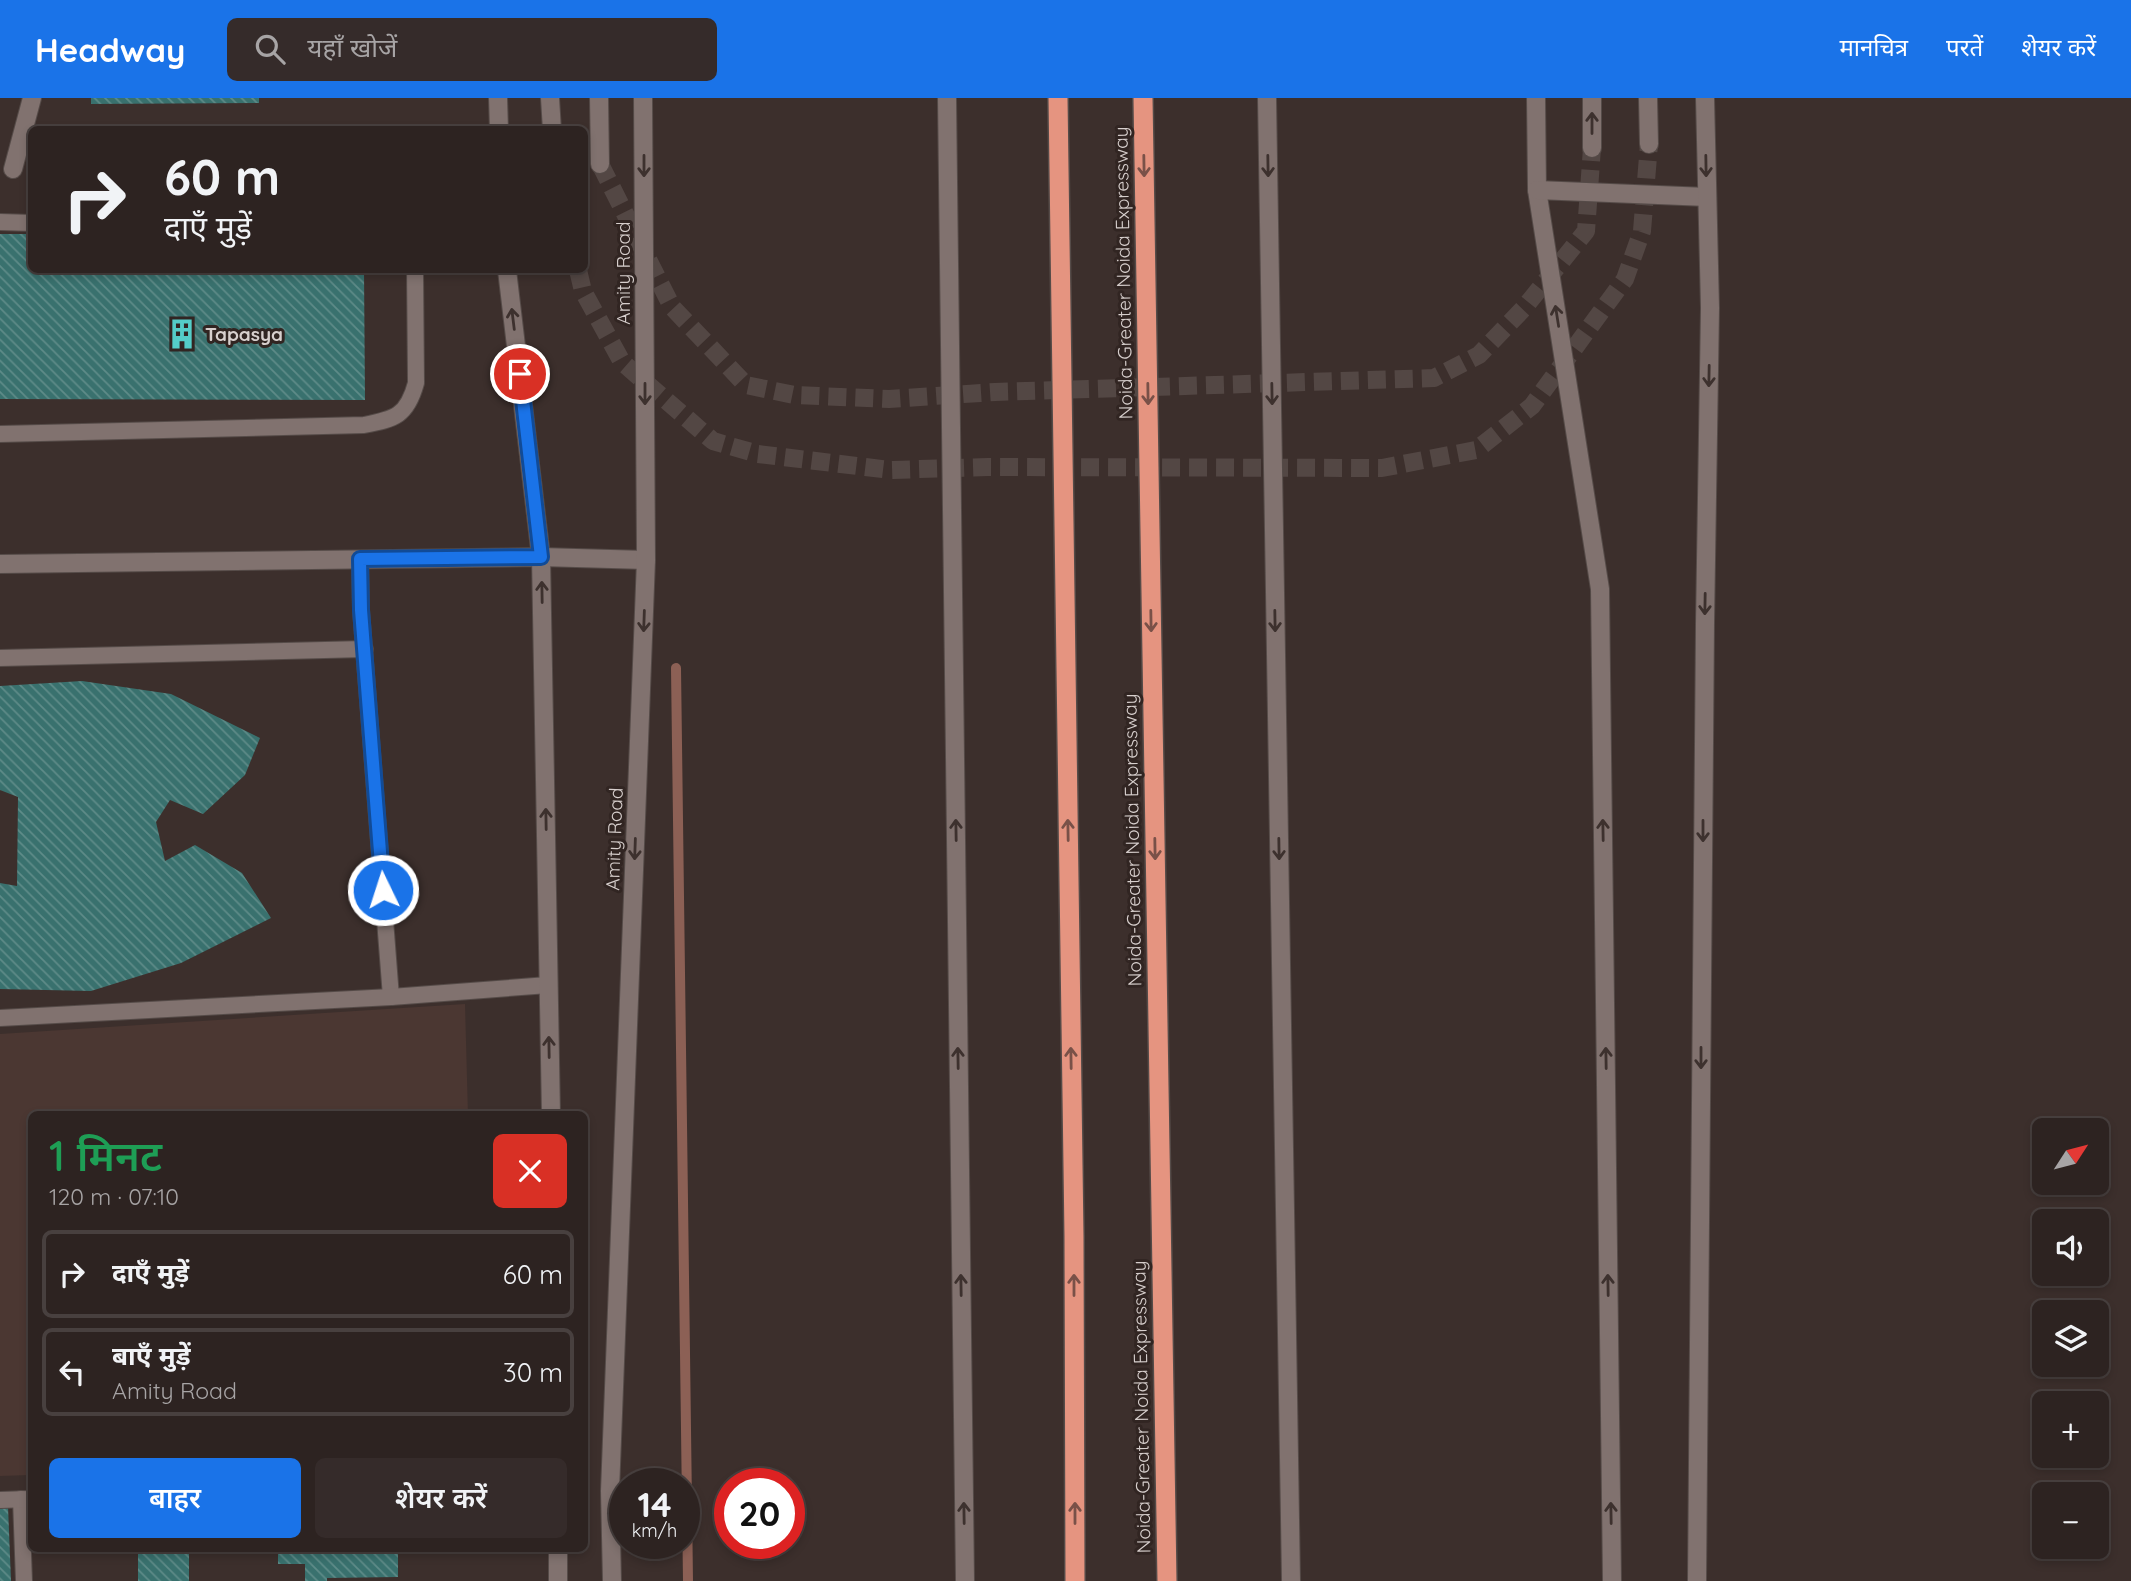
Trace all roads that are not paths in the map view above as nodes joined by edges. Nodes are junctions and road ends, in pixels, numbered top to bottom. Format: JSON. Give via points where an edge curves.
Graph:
{"nodes":[{"id":1,"x":32,"y":98,"type":"edge"},
{"id":2,"x":498,"y":98,"type":"edge"},
{"id":3,"x":550,"y":98,"type":"edge"},
{"id":4,"x":599,"y":98,"type":"edge"},
{"id":5,"x":643,"y":98,"type":"edge"},
{"id":6,"x":947,"y":98,"type":"edge"},
{"id":7,"x":1058,"y":98,"type":"edge"},
{"id":8,"x":1143,"y":98,"type":"edge"},
{"id":9,"x":1267,"y":98,"type":"edge"},
{"id":10,"x":1536,"y":98,"type":"edge"},
{"id":11,"x":1592,"y":98,"type":"edge"},
{"id":12,"x":1648,"y":98,"type":"edge"},
{"id":13,"x":1704,"y":98,"type":"edge"},
{"id":14,"x":499,"y":126,"type":"edge"},
{"id":15,"x":552,"y":126,"type":"edge"},
{"id":16,"x":1648,"y":144,"type":"tunnel mouth"},
{"id":17,"x":1592,"y":148,"type":"tunnel mouth"},
{"id":18,"x":600,"y":164,"type":"tunnel mouth"},
{"id":19,"x":13,"y":169,"type":"dead end"},
{"id":20,"x":1537,"y":190,"type":"junction"},
{"id":21,"x":1707,"y":197,"type":"junction"},
{"id":22,"x":0,"y":222,"type":"edge"},
{"id":23,"x":28,"y":223,"type":"edge"},
{"id":24,"x":415,"y":273,"type":"edge"},
{"id":25,"x":508,"y":273,"type":"edge"},
{"id":26,"x":0,"y":434,"type":"edge"},
{"id":27,"x":541,"y":557,"type":"junction"},
{"id":28,"x":360,"y":559,"type":"junction"},
{"id":29,"x":646,"y":560,"type":"junction"},
{"id":30,"x":0,"y":564,"type":"edge"},
{"id":31,"x":365,"y":649,"type":"junction"},
{"id":32,"x":0,"y":658,"type":"edge"},
{"id":33,"x":548,"y":985,"type":"junction"},
{"id":34,"x":391,"y":997,"type":"junction"},
{"id":35,"x":0,"y":1018,"type":"edge"},
{"id":36,"x":551,"y":1111,"type":"edge"},
{"id":37,"x":26,"y":1499,"type":"edge"},
{"id":38,"x":0,"y":1500,"type":"edge"},
{"id":39,"x":558,"y":1552,"type":"edge"},
{"id":40,"x":24,"y":1581,"type":"edge"},
{"id":41,"x":558,"y":1581,"type":"edge"},
{"id":42,"x":611,"y":1581,"type":"edge"},
{"id":43,"x":965,"y":1581,"type":"edge"},
{"id":44,"x":1075,"y":1581,"type":"edge"},
{"id":45,"x":1167,"y":1581,"type":"edge"},
{"id":46,"x":1291,"y":1581,"type":"edge"},
{"id":47,"x":1612,"y":1581,"type":"edge"},
{"id":48,"x":1697,"y":1581,"type":"edge"}],
"edges":[{"from":1,"to":19,"type":"street"},
{"from":2,"to":14,"type":"street"},
{"from":3,"to":15,"type":"street"},
{"from":4,"to":18,"type":"street"},
{"from":5,"to":29,"type":"street","name":"Amity Road","one_way":true},
{"from":43,"to":6,"type":"street","one_way":true},
{"from":44,"to":7,"type":"highway","one_way":true},
{"from":8,"to":45,"type":"highway","name":"Noida-Greater Noida Expressway","one_way":true},
{"from":9,"to":46,"type":"street","one_way":true},
{"from":10,"to":20,"type":"street"},
{"from":17,"to":11,"type":"street","one_way":true},
{"from":12,"to":16,"type":"street"},
{"from":13,"to":21,"type":"street","one_way":true},
{"from":20,"to":21,"type":"street"},
{"from":47,"to":20,"type":"street","one_way":true,"via":[[1600,589]]},
{"from":21,"to":48,"type":"street","one_way":true,"via":[[1710,308]]},
{"from":22,"to":23,"type":"lane"},
{"from":24,"to":26,"type":"lane","via":[[416,383],[400,415],[364,425]]},
{"from":27,"to":25,"type":"street","one_way":true},
{"from":27,"to":28,"type":"street"},
{"from":27,"to":29,"type":"street"},
{"from":33,"to":27,"type":"street","one_way":true},
{"from":28,"to":30,"type":"street"},
{"from":28,"to":31,"type":"lane"},
{"from":29,"to":42,"type":"street","name":"Amity Road","one_way":true,"via":[[610,1491]]},
{"from":31,"to":32,"type":"lane"},
{"from":31,"to":34,"type":"lane"},
{"from":33,"to":34,"type":"lane"},
{"from":36,"to":33,"type":"street","one_way":true},
{"from":34,"to":35,"type":"lane"},
{"from":37,"to":38,"type":"lane"},
{"from":37,"to":40,"type":"lane"},
{"from":39,"to":41,"type":"street"}]}
